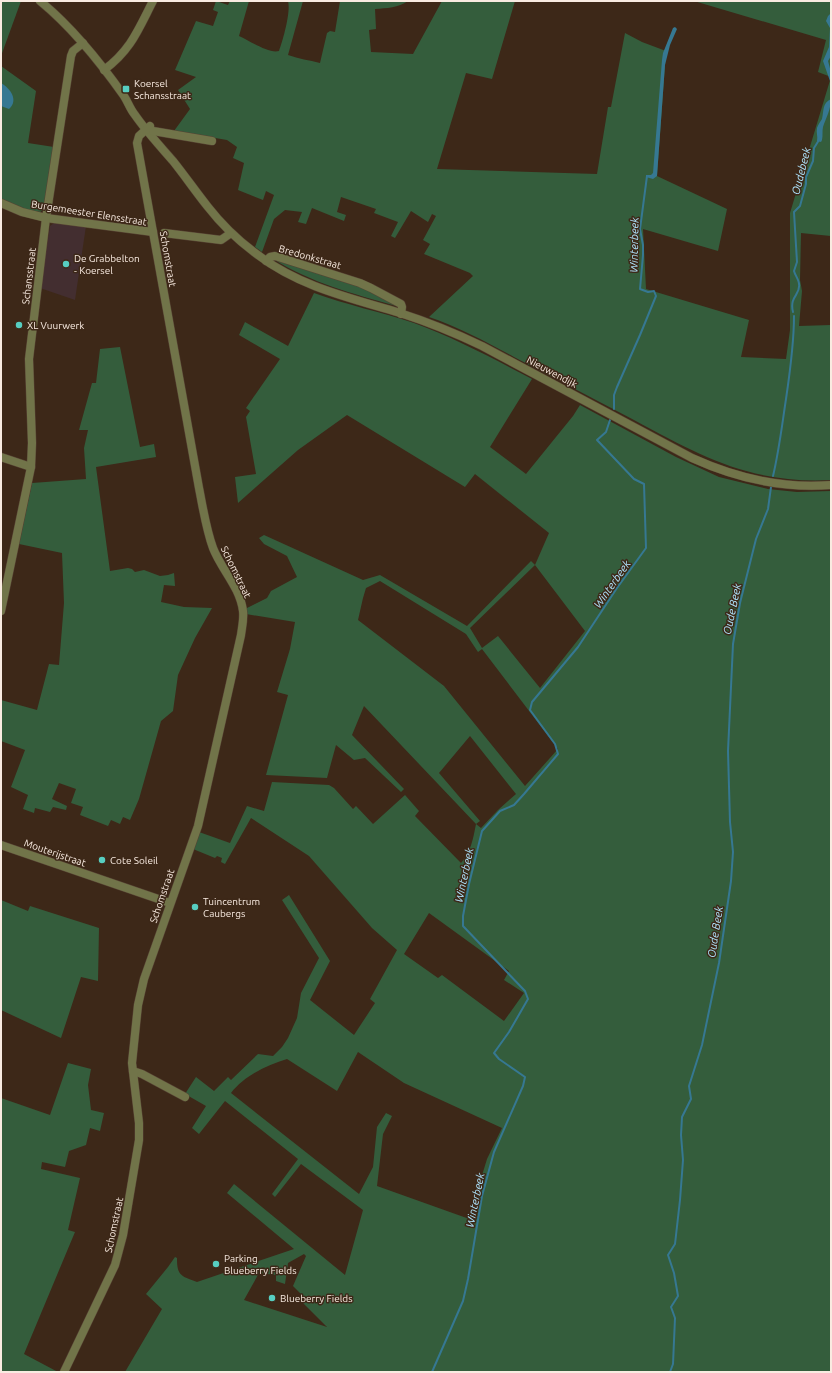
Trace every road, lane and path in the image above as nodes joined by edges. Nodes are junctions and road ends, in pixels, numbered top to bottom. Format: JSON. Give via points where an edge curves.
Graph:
{"nodes":[{"id":1,"x":40,"y":1,"type":"edge"},
{"id":2,"x":153,"y":1,"type":"edge"},
{"id":3,"x":83,"y":43,"type":"junction"},
{"id":4,"x":104,"y":70,"type":"junction"},
{"id":5,"x":150,"y":129,"type":"junction"},
{"id":6,"x":212,"y":141,"type":"dead end"},
{"id":7,"x":1,"y":203,"type":"edge"},
{"id":8,"x":46,"y":218,"type":"junction"},
{"id":9,"x":152,"y":232,"type":"junction"},
{"id":10,"x":164,"y":233,"type":"dead end"},
{"id":11,"x":231,"y":233,"type":"junction"},
{"id":12,"x":266,"y":261,"type":"junction"},
{"id":13,"x":401,"y":314,"type":"junction"},
{"id":14,"x":1,"y":457,"type":"edge"},
{"id":15,"x":31,"y":467,"type":"junction"},
{"id":16,"x":831,"y":485,"type":"edge"},
{"id":17,"x":1,"y":611,"type":"edge"},
{"id":18,"x":1,"y":845,"type":"edge"},
{"id":19,"x":170,"y":903,"type":"junction"},
{"id":20,"x":133,"y":1071,"type":"junction"},
{"id":21,"x":185,"y":1097,"type":"dead end"},
{"id":22,"x":64,"y":1372,"type":"edge"}],
"edges":[{"from":1,"to":3,"type":"street","name":"Bredonkstraat"},
{"from":2,"to":4,"type":"street","via":[[132,41]]},
{"from":3,"to":4,"type":"street","name":"Bredonkstraat"},
{"from":3,"to":8,"type":"street","name":"Schansstraat","via":[[71,56]]},
{"from":4,"to":5,"type":"street","name":"Bredonkstraat"},
{"from":5,"to":6,"type":"street"},
{"from":5,"to":9,"type":"street","name":"Schomstraat","via":[[139,136],[137,143]]},
{"from":5,"to":11,"type":"street","name":"Bredonkstraat","via":[[208,208]]},
{"from":7,"to":8,"type":"street","name":"Burgemeester Elensstraat"},
{"from":8,"to":9,"type":"street","name":"Burgemeester Elensstraat"},
{"from":8,"to":15,"type":"street","name":"Schansstraat","via":[[29,359]]},
{"from":9,"to":19,"type":"street","name":"Schomstraat","via":[[209,535],[219,562],[239,596],[243,610],[241,635],[198,826]]},
{"from":10,"to":11,"type":"street","via":[[221,240]]},
{"from":11,"to":12,"type":"street","name":"Bredonkstraat"},
{"from":12,"to":13,"type":"street","name":"Nieuwendijk","via":[[324,291]]},
{"from":12,"to":13,"type":"street","name":"Bredonkstraat","via":[[275,256],[360,283],[401,304]]},
{"from":13,"to":16,"type":"street","name":"Nieuwendijk","via":[[434,324],[482,346],[712,467],[773,484]]},
{"from":14,"to":15,"type":"street"},
{"from":15,"to":17,"type":"street","name":"Schansstraat"},
{"from":18,"to":19,"type":"street","name":"Mouterijstraat"},
{"from":19,"to":20,"type":"street","name":"Schomstraat","via":[[141,991],[133,1048]]},
{"from":20,"to":21,"type":"street"},
{"from":20,"to":22,"type":"street","name":"Schomstraat","via":[[140,1140],[123,1236],[115,1264]]}]}
